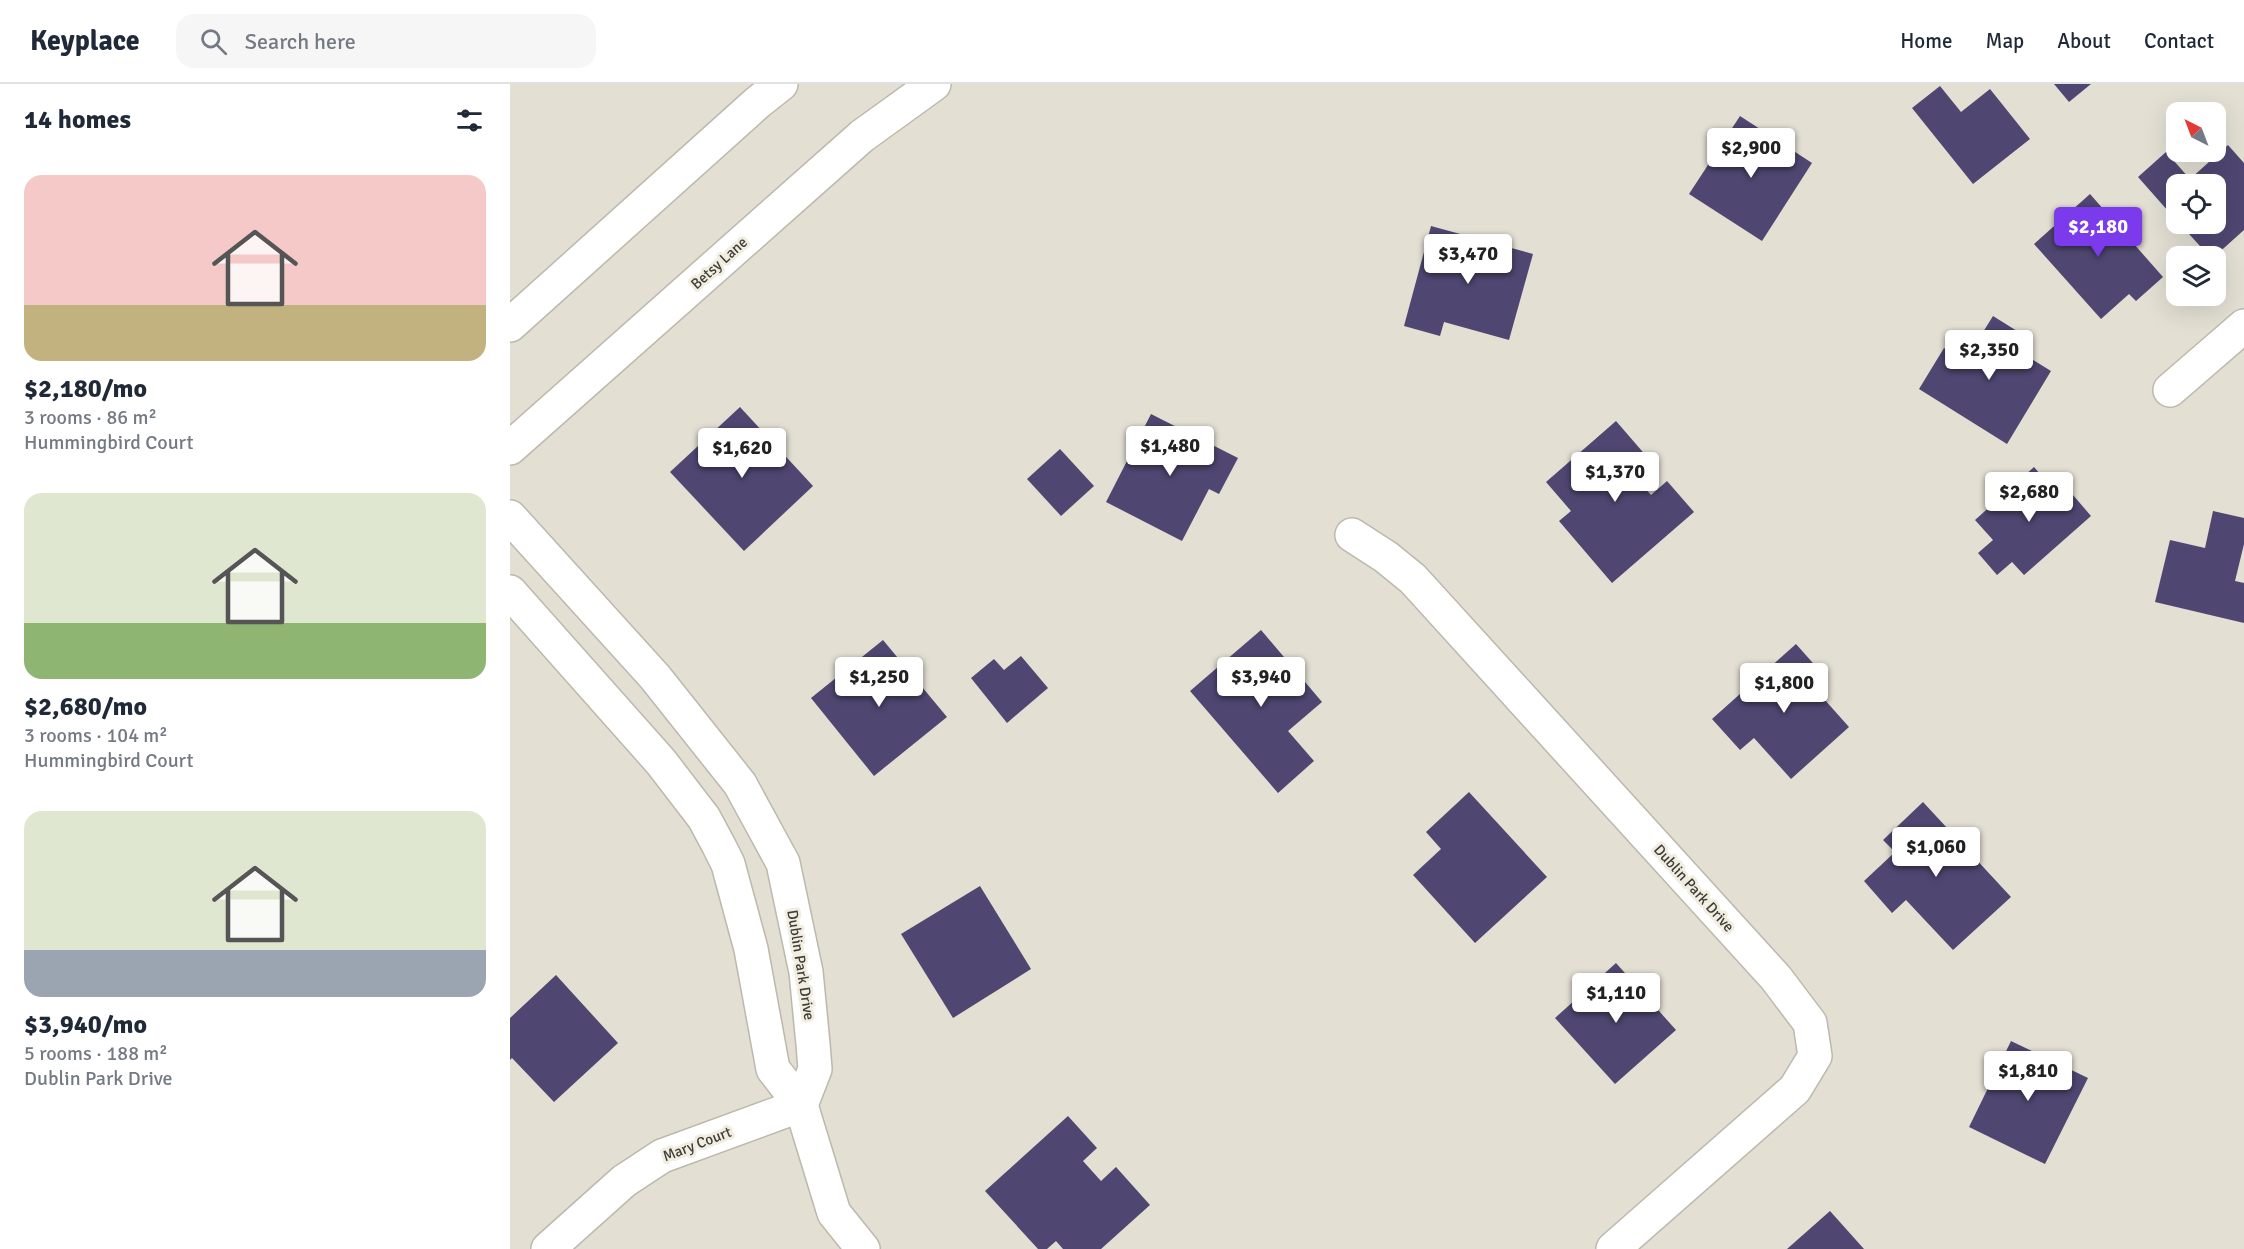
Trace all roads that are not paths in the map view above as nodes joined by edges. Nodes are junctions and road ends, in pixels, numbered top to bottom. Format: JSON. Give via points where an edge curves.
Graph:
{"nodes":[{"id":1,"x":781,"y":84,"type":"edge"},
{"id":2,"x":934,"y":84,"type":"edge"},
{"id":3,"x":510,"y":325,"type":"edge"},
{"id":4,"x":2244,"y":326,"type":"edge"},
{"id":5,"x":2170,"y":390,"type":"dead end"},
{"id":6,"x":510,"y":448,"type":"edge"},
{"id":7,"x":510,"y":517,"type":"edge"},
{"id":8,"x":1352,"y":535,"type":"dead end"},
{"id":9,"x":510,"y":592,"type":"edge"},
{"id":10,"x":600,"y":616,"type":"junction"},
{"id":11,"x":562,"y":651,"type":"junction"},
{"id":12,"x":764,"y":828,"type":"junction"},
{"id":13,"x":719,"y":846,"type":"junction"},
{"id":14,"x":801,"y":1105,"type":"junction"},
{"id":15,"x":548,"y":1249,"type":"edge"},
{"id":16,"x":862,"y":1249,"type":"edge"},
{"id":17,"x":1613,"y":1249,"type":"edge"}],
"edges":[{"from":1,"to":3,"type":"street"},
{"from":2,"to":6,"type":"street","name":"Betsy Lane","via":[[862,136]]},
{"from":4,"to":5,"type":"street"},
{"from":7,"to":10,"type":"street","name":"Dublin Park Drive"},
{"from":8,"to":17,"type":"street","name":"Dublin Park Drive","via":[[1413,579],[1776,978],[1810,1023],[1815,1056],[1794,1089]]},
{"from":9,"to":11,"type":"street"},
{"from":10,"to":11,"type":"street"},
{"from":10,"to":12,"type":"street","name":"Dublin Park Drive","via":[[655,677],[740,784]]},
{"from":11,"to":13,"type":"street","via":[[661,762],[704,818]]},
{"from":12,"to":13,"type":"street"},
{"from":12,"to":14,"type":"street","name":"Dublin Park Drive","via":[[783,863],[806,972],[815,1069]]},
{"from":13,"to":14,"type":"street","via":[[729,864],[752,949],[773,1069]]},
{"from":14,"to":15,"type":"street","name":"Mary Court","via":[[662,1156],[624,1181]]},
{"from":14,"to":16,"type":"street","via":[[834,1213]]}]}
